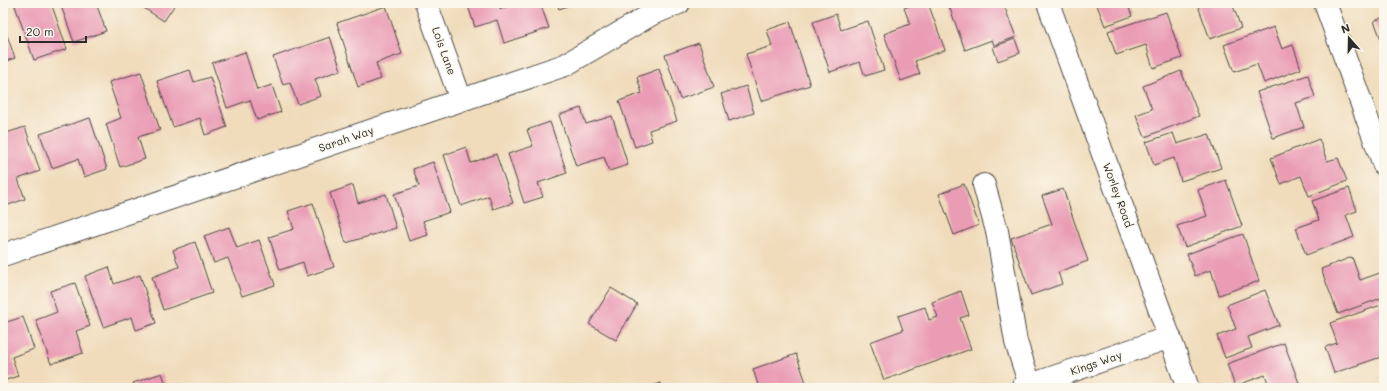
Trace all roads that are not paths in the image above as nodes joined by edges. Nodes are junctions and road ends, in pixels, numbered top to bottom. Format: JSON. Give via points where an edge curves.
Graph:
{"nodes":[{"id":1,"x":426,"y":3,"type":"edge"},
{"id":2,"x":679,"y":3,"type":"edge"},
{"id":3,"x":1048,"y":3,"type":"edge"},
{"id":4,"x":1325,"y":3,"type":"edge"},
{"id":5,"x":461,"y":100,"type":"junction"},
{"id":6,"x":1384,"y":165,"type":"edge"},
{"id":7,"x":984,"y":185,"type":"dead end"},
{"id":8,"x":3,"y":255,"type":"edge"},
{"id":9,"x":1170,"y":337,"type":"junction"},
{"id":10,"x":1026,"y":387,"type":"edge"},
{"id":11,"x":1188,"y":388,"type":"edge"}],
"edges":[{"from":1,"to":5,"type":"street","name":"Lois Lane"},
{"from":2,"to":5,"type":"street","name":"Sarah Way","via":[[652,14],[565,65]]},
{"from":3,"to":9,"type":"street","name":"Worley Road"},
{"from":4,"to":6,"type":"street"},
{"from":5,"to":8,"type":"street","name":"Sarah Way"},
{"from":7,"to":10,"type":"street","via":[[997,231]]},
{"from":9,"to":10,"type":"street","name":"Kings Way"},
{"from":9,"to":11,"type":"street","name":"Worley Road"}]}
